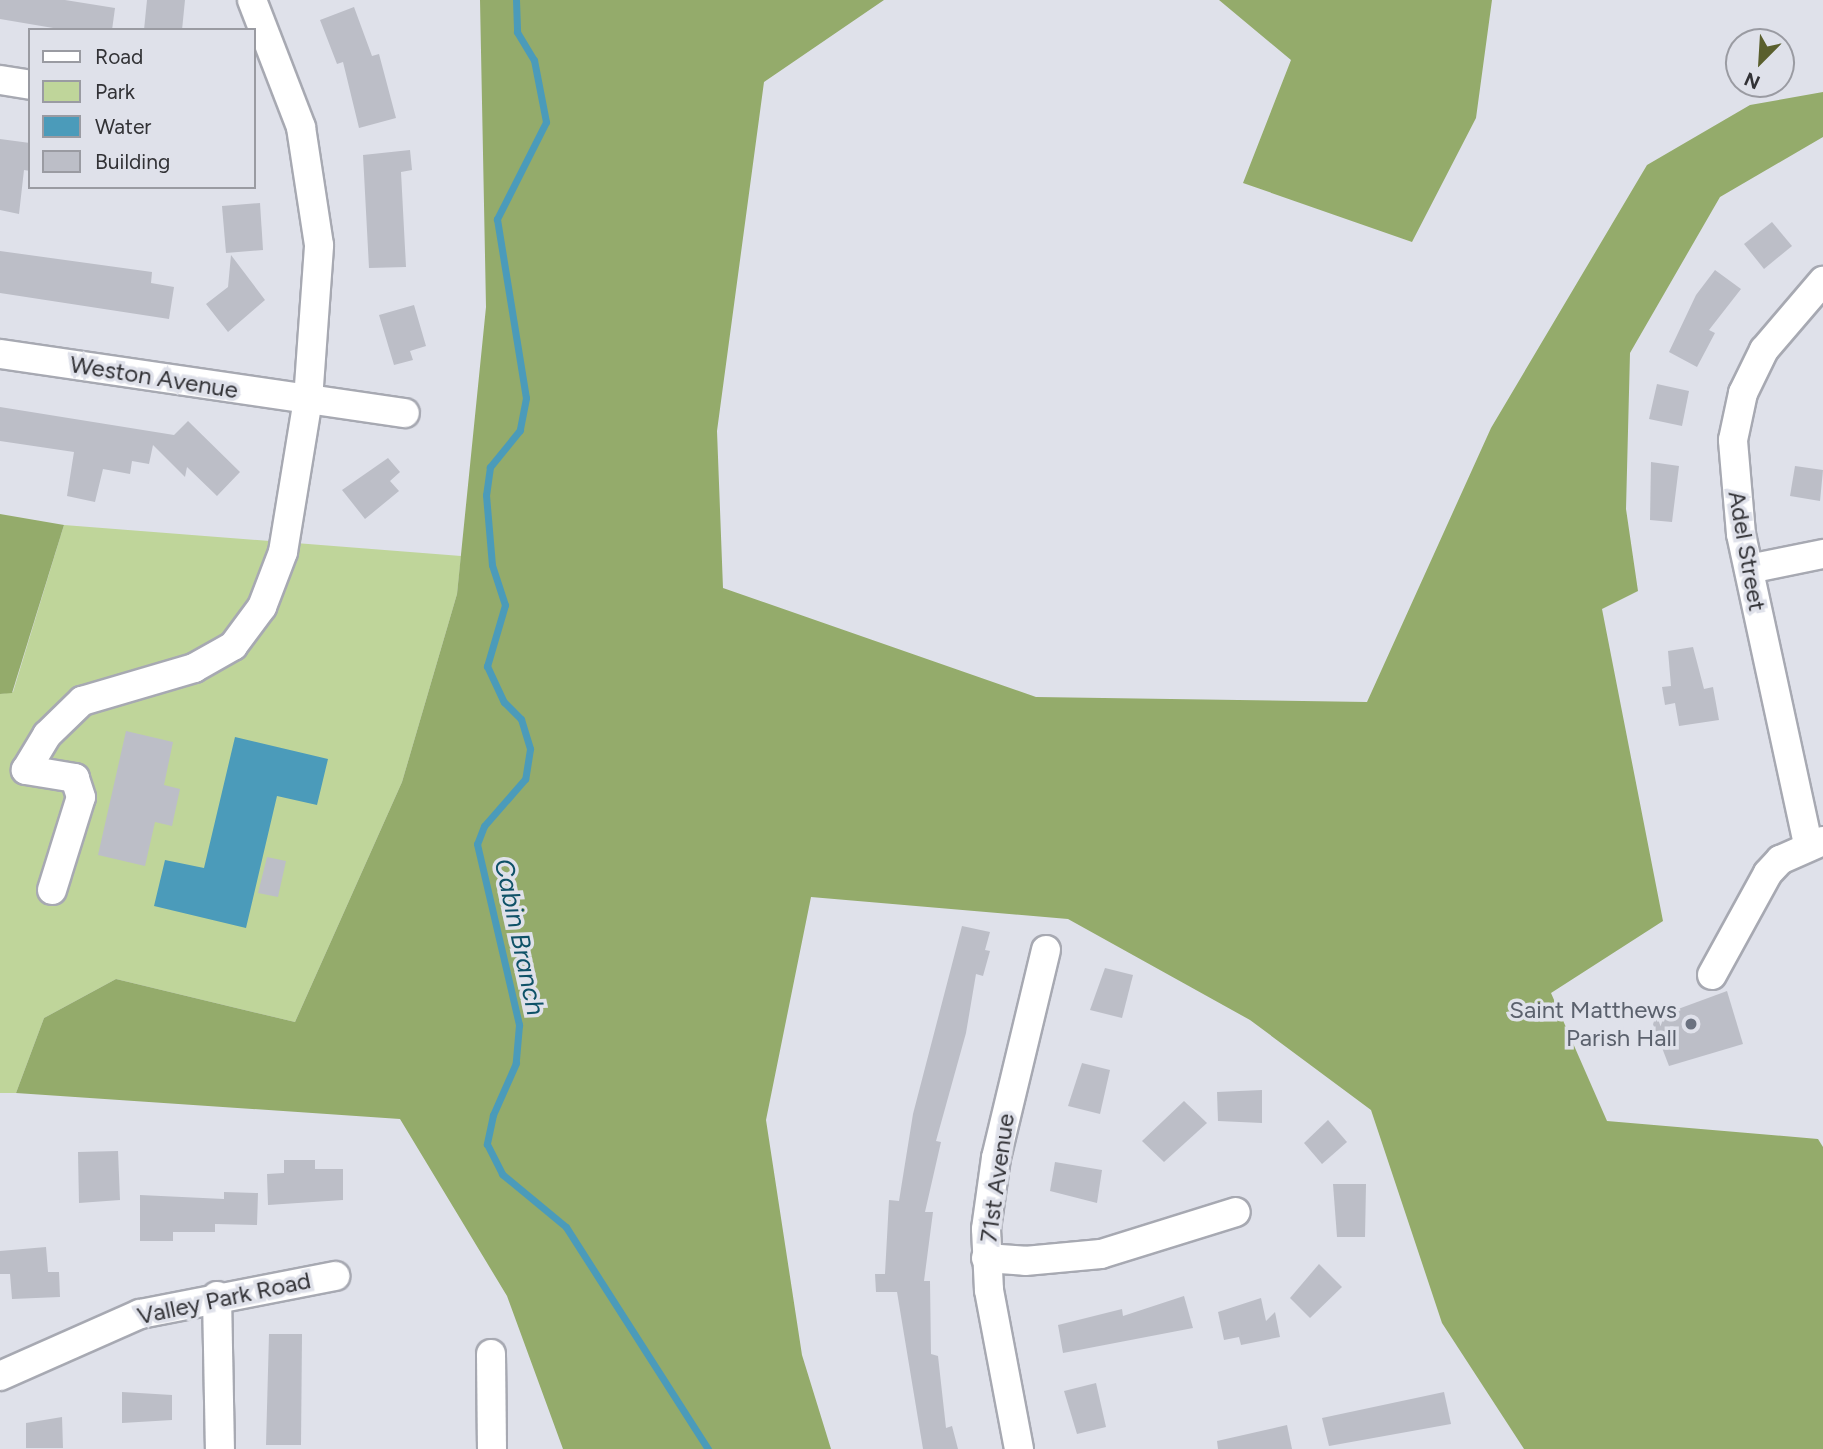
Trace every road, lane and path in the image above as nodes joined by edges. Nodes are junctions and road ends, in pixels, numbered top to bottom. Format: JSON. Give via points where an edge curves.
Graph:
{"nodes":[{"id":1,"x":252,"y":0,"type":"edge"},
{"id":2,"x":265,"y":64,"type":"edge"},
{"id":3,"x":0,"y":80,"type":"edge"},
{"id":4,"x":28,"y":85,"type":"edge"},
{"id":5,"x":1823,"y":281,"type":"edge"},
{"id":6,"x":0,"y":354,"type":"edge"},
{"id":7,"x":308,"y":400,"type":"junction"},
{"id":8,"x":405,"y":413,"type":"dead end"},
{"id":9,"x":1823,"y":554,"type":"edge"},
{"id":10,"x":1749,"y":569,"type":"junction"},
{"id":11,"x":1816,"y":842,"type":"edge"},
{"id":12,"x":52,"y":890,"type":"dead end"},
{"id":13,"x":1046,"y":950,"type":"dead end"},
{"id":14,"x":1712,"y":975,"type":"dead end"},
{"id":15,"x":1236,"y":1212,"type":"dead end"},
{"id":16,"x":986,"y":1258,"type":"junction"},
{"id":17,"x":335,"y":1276,"type":"dead end"},
{"id":18,"x":217,"y":1296,"type":"junction"},
{"id":19,"x":491,"y":1354,"type":"dead end"},
{"id":20,"x":0,"y":1376,"type":"edge"},
{"id":21,"x":220,"y":1449,"type":"edge"},
{"id":22,"x":492,"y":1449,"type":"edge"},
{"id":23,"x":1019,"y":1449,"type":"edge"}],
"edges":[{"from":1,"to":2,"type":"street"},
{"from":2,"to":7,"type":"street","via":[[307,153],[319,245]]},
{"from":3,"to":4,"type":"street"},
{"from":5,"to":10,"type":"street","name":"Adel Street","via":[[1784,320],[1743,393],[1733,468]]},
{"from":6,"to":7,"type":"street","name":"Weston Avenue"},
{"from":7,"to":8,"type":"street","name":"Weston Avenue"},
{"from":7,"to":12,"type":"street","via":[[283,552],[271,587],[244,636],[194,668],[82,701],[47,735],[26,770],[75,778],[79,785],[77,821]]},
{"from":9,"to":10,"type":"street"},
{"from":10,"to":11,"type":"street","name":"Adel Street"},
{"from":11,"to":14,"type":"street","via":[[1768,873]]},
{"from":13,"to":16,"type":"street","name":"71st Avenue","via":[[996,1158]]},
{"from":15,"to":16,"type":"street","via":[[1101,1254],[1025,1261]]},
{"from":16,"to":23,"type":"street","name":"71st Avenue"},
{"from":17,"to":18,"type":"street","name":"Valley Park Road"},
{"from":18,"to":20,"type":"street","name":"Valley Park Road","via":[[127,1318]]},
{"from":18,"to":21,"type":"street"},
{"from":19,"to":22,"type":"street"}]}
